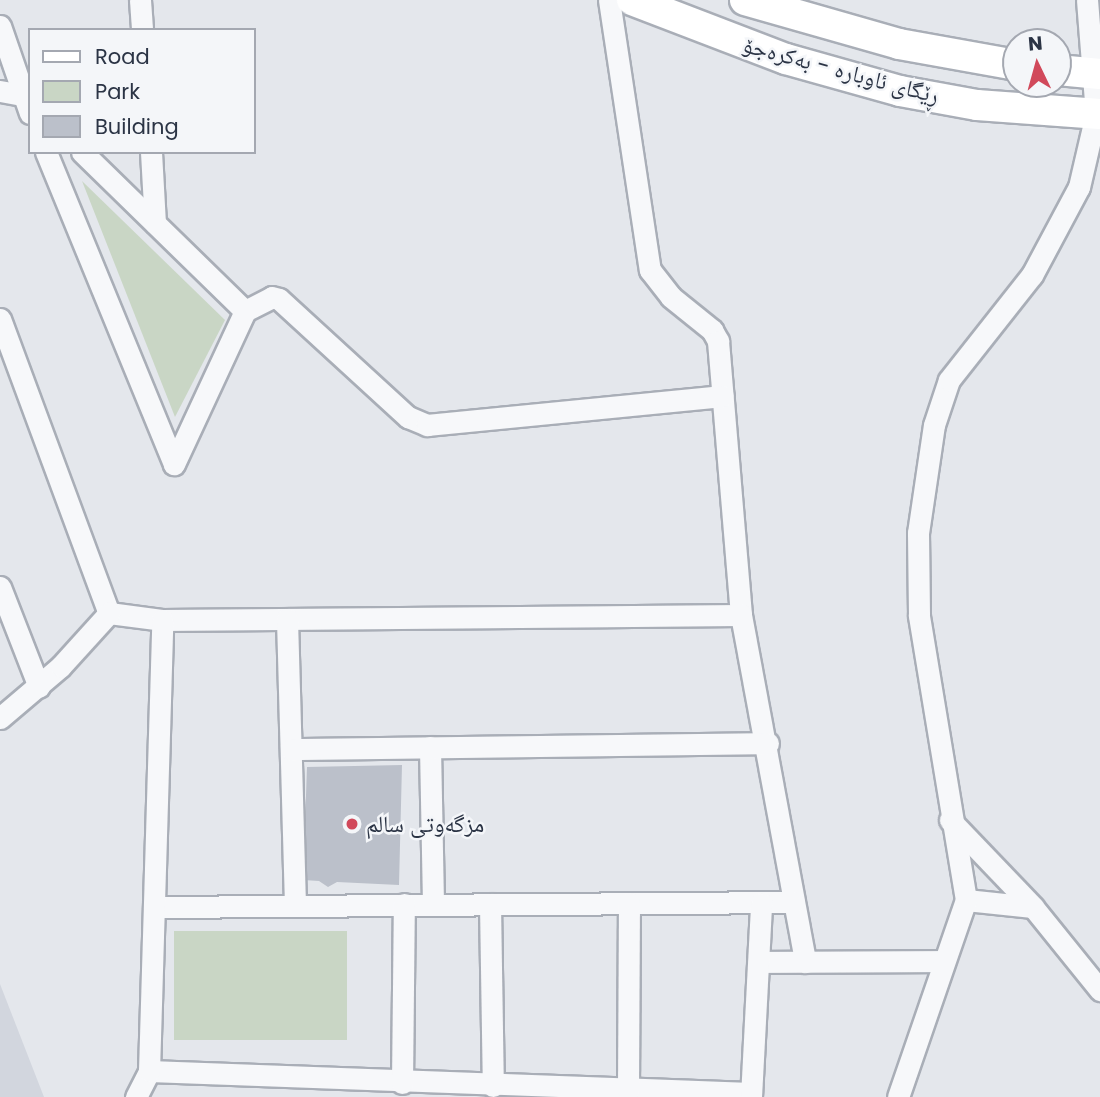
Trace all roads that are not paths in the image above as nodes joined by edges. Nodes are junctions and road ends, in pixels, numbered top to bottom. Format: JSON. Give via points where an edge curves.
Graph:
{"nodes":[{"id":1,"x":140,"y":0,"type":"edge"},
{"id":2,"x":609,"y":0,"type":"edge"},
{"id":3,"x":632,"y":0,"type":"edge"},
{"id":4,"x":745,"y":0,"type":"edge"},
{"id":5,"x":1087,"y":0,"type":"edge"},
{"id":6,"x":0,"y":26,"type":"edge"},
{"id":7,"x":142,"y":28,"type":"edge"},
{"id":8,"x":1002,"y":62,"type":"edge"},
{"id":9,"x":1072,"y":71,"type":"edge"},
{"id":10,"x":1097,"y":74,"type":"edge"},
{"id":11,"x":0,"y":91,"type":"edge"},
{"id":12,"x":27,"y":103,"type":"edge"},
{"id":13,"x":1098,"y":114,"type":"edge"},
{"id":14,"x":47,"y":154,"type":"edge"},
{"id":15,"x":84,"y":154,"type":"edge"},
{"id":16,"x":150,"y":154,"type":"edge"},
{"id":17,"x":155,"y":223,"type":"junction"},
{"id":18,"x":245,"y":311,"type":"junction"},
{"id":19,"x":0,"y":319,"type":"edge"},
{"id":20,"x":723,"y":396,"type":"junction"},
{"id":21,"x":0,"y":587,"type":"edge"},
{"id":22,"x":109,"y":613,"type":"junction"},
{"id":23,"x":741,"y":615,"type":"junction"},
{"id":24,"x":287,"y":619,"type":"junction"},
{"id":25,"x":162,"y":620,"type":"junction"},
{"id":26,"x":39,"y":687,"type":"junction"},
{"id":27,"x":0,"y":718,"type":"edge"},
{"id":28,"x":768,"y":743,"type":"junction"},
{"id":29,"x":430,"y":747,"type":"junction"},
{"id":30,"x":291,"y":750,"type":"junction"},
{"id":31,"x":950,"y":820,"type":"junction"},
{"id":32,"x":966,"y":900,"type":"junction"},
{"id":33,"x":794,"y":902,"type":"junction"},
{"id":34,"x":761,"y":903,"type":"junction"},
{"id":35,"x":295,"y":904,"type":"junction"},
{"id":36,"x":404,"y":904,"type":"junction"},
{"id":37,"x":433,"y":904,"type":"junction"},
{"id":38,"x":490,"y":904,"type":"junction"},
{"id":39,"x":629,"y":904,"type":"junction"},
{"id":40,"x":156,"y":907,"type":"junction"},
{"id":41,"x":1032,"y":907,"type":"junction"},
{"id":42,"x":944,"y":961,"type":"junction"},
{"id":43,"x":760,"y":962,"type":"junction"},
{"id":44,"x":805,"y":962,"type":"junction"},
{"id":45,"x":1100,"y":989,"type":"edge"},
{"id":46,"x":149,"y":1071,"type":"junction"},
{"id":47,"x":402,"y":1083,"type":"junction"},
{"id":48,"x":493,"y":1086,"type":"junction"},
{"id":49,"x":628,"y":1090,"type":"junction"},
{"id":50,"x":577,"y":1093,"type":"edge"},
{"id":51,"x":751,"y":1095,"type":"edge"},
{"id":52,"x":136,"y":1097,"type":"edge"},
{"id":53,"x":898,"y":1097,"type":"edge"}],
"edges":[{"from":1,"to":7,"type":"street"},
{"from":2,"to":20,"type":"street","via":[[650,270],[671,297],[712,330],[718,341]]},
{"from":3,"to":13,"type":"main road","name":"ڕێگای ئاوبارە - بەکرەجۆ","via":[[786,59],[900,91],[977,105]]},
{"from":4,"to":8,"type":"main road","name":"ڕێگای ئاوبارە - بەکرەجۆ","via":[[899,44]]},
{"from":5,"to":10,"type":"street"},
{"from":6,"to":12,"type":"street"},
{"from":9,"to":10,"type":"main road"},
{"from":10,"to":13,"type":"street"},
{"from":11,"to":12,"type":"street"},
{"from":13,"to":31,"type":"street","via":[[1086,164],[1059,233],[1032,275],[959,365],[941,398],[934,425],[918,533],[918,588]]},
{"from":14,"to":18,"type":"street","via":[[174,464]]},
{"from":15,"to":17,"type":"street"},
{"from":16,"to":17,"type":"street"},
{"from":17,"to":18,"type":"street"},
{"from":18,"to":20,"type":"street","via":[[272,296],[279,299],[408,417],[427,425]]},
{"from":19,"to":22,"type":"street"},
{"from":20,"to":23,"type":"street"},
{"from":21,"to":26,"type":"street"},
{"from":22,"to":25,"type":"street"},
{"from":22,"to":26,"type":"street"},
{"from":23,"to":24,"type":"street"},
{"from":23,"to":28,"type":"street"},
{"from":24,"to":25,"type":"street"},
{"from":24,"to":30,"type":"street"},
{"from":25,"to":40,"type":"street"},
{"from":26,"to":27,"type":"street"},
{"from":28,"to":29,"type":"street"},
{"from":28,"to":33,"type":"street"},
{"from":29,"to":30,"type":"street"},
{"from":29,"to":37,"type":"street"},
{"from":30,"to":35,"type":"street"},
{"from":31,"to":32,"type":"street"},
{"from":31,"to":41,"type":"street"},
{"from":32,"to":41,"type":"street"},
{"from":32,"to":42,"type":"street"},
{"from":33,"to":34,"type":"street"},
{"from":33,"to":44,"type":"street"},
{"from":34,"to":39,"type":"street"},
{"from":34,"to":43,"type":"street"},
{"from":35,"to":36,"type":"street"},
{"from":35,"to":40,"type":"street"},
{"from":36,"to":37,"type":"street"},
{"from":36,"to":47,"type":"street"},
{"from":37,"to":38,"type":"street"},
{"from":38,"to":39,"type":"street"},
{"from":38,"to":48,"type":"street"},
{"from":39,"to":49,"type":"street"},
{"from":40,"to":46,"type":"street"},
{"from":41,"to":45,"type":"street"},
{"from":42,"to":44,"type":"street"},
{"from":42,"to":53,"type":"street"},
{"from":43,"to":44,"type":"street"},
{"from":43,"to":51,"type":"street"},
{"from":46,"to":47,"type":"street"},
{"from":46,"to":52,"type":"street"},
{"from":47,"to":48,"type":"street"},
{"from":48,"to":50,"type":"street"},
{"from":49,"to":50,"type":"street"},
{"from":49,"to":51,"type":"street"}]}
